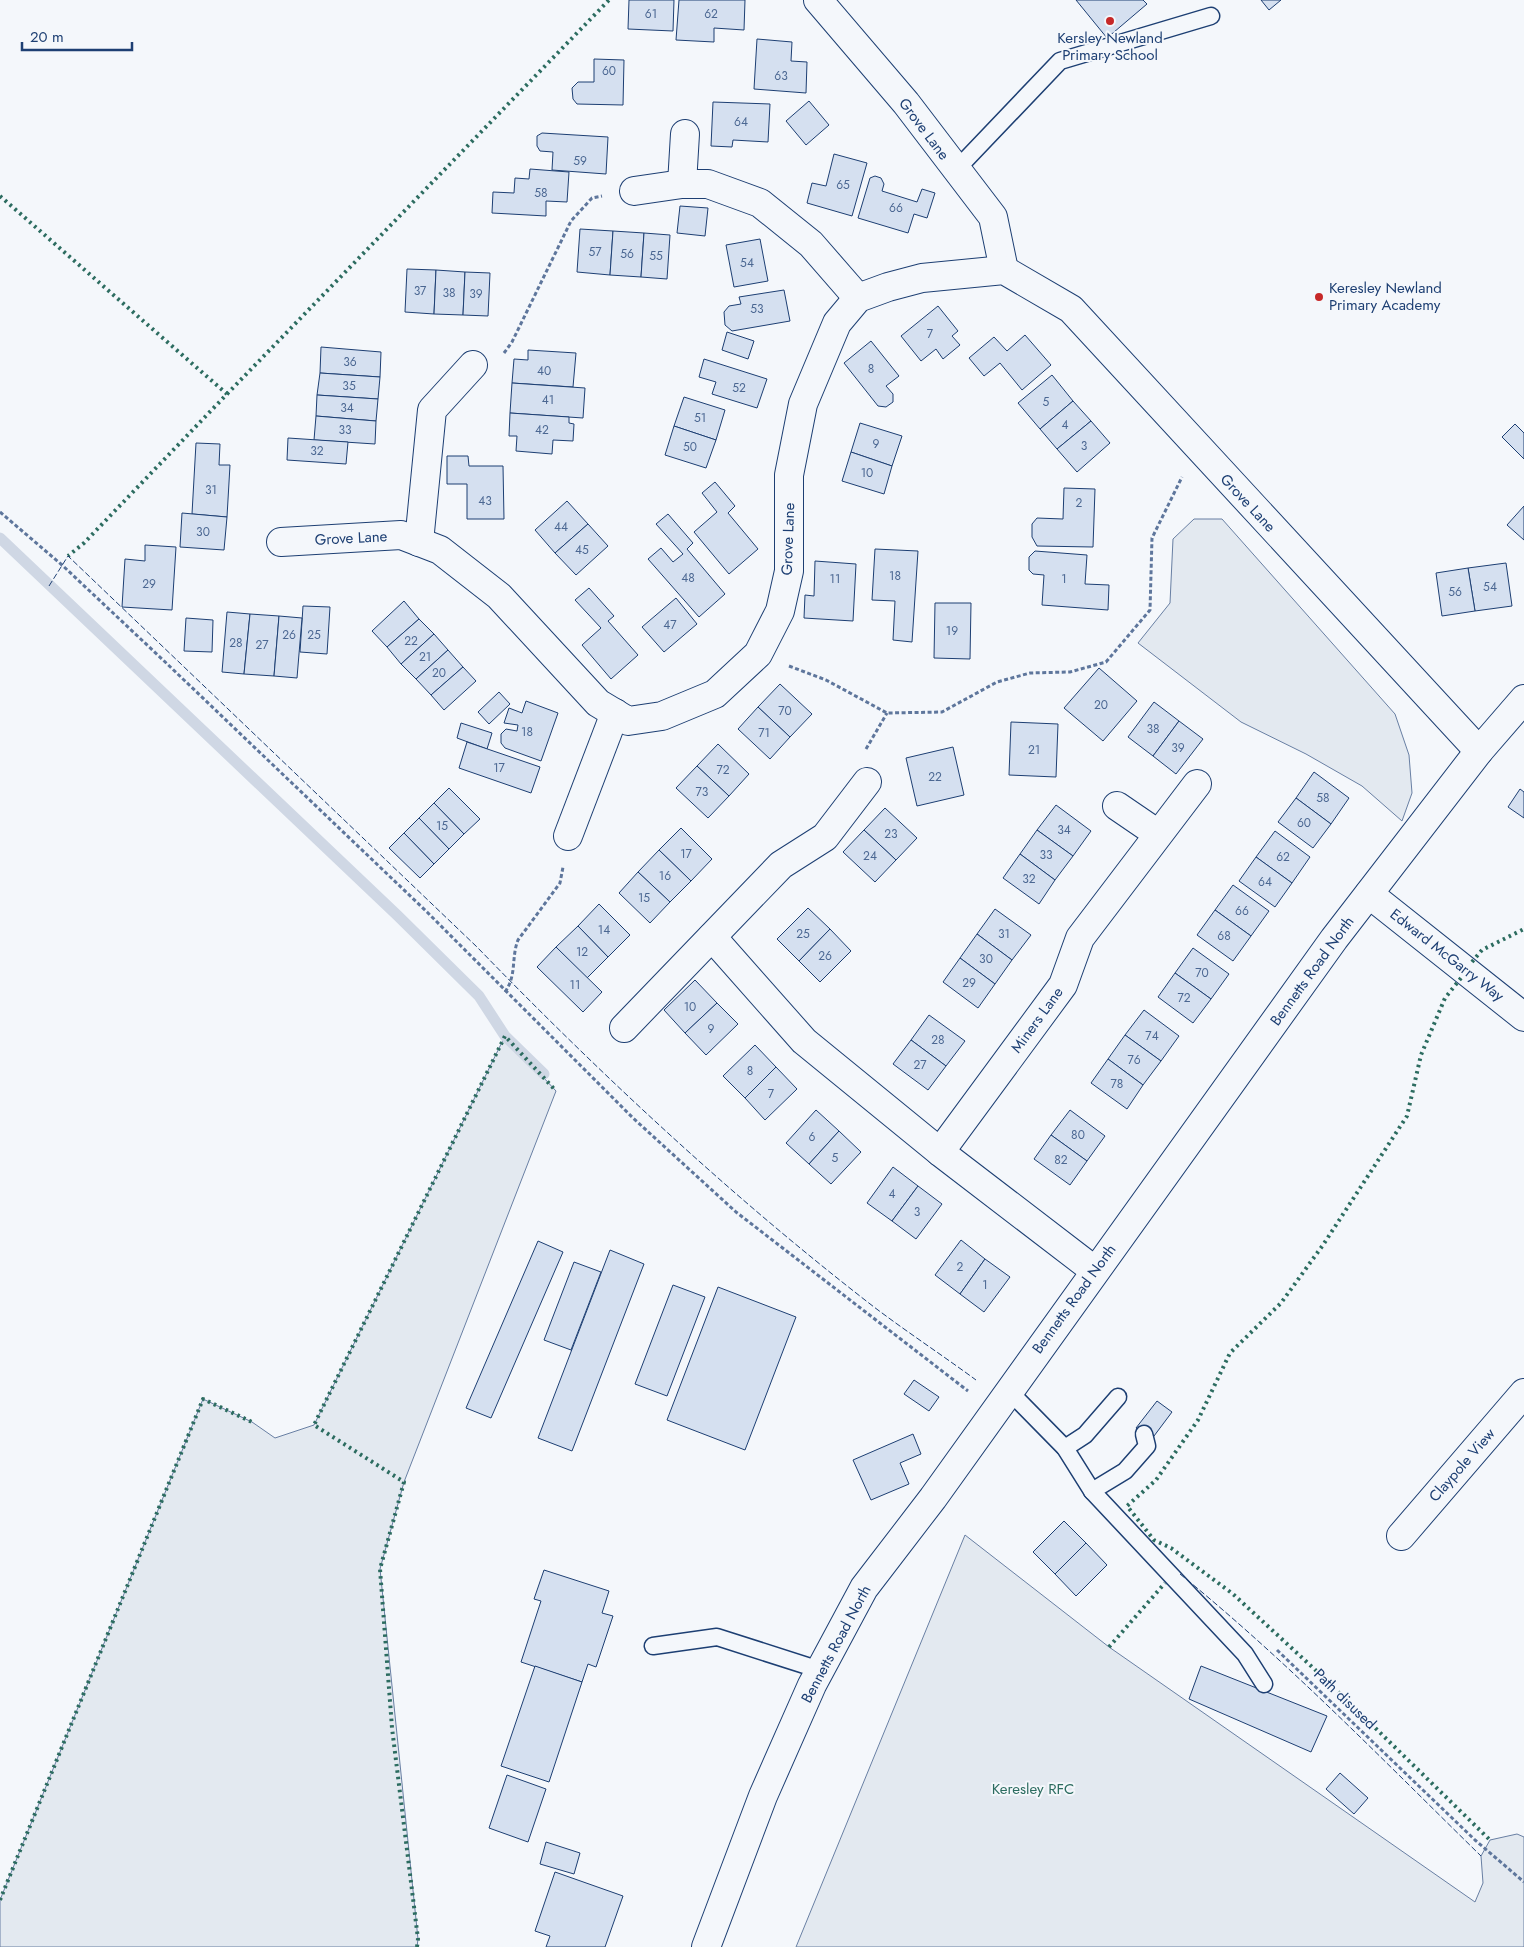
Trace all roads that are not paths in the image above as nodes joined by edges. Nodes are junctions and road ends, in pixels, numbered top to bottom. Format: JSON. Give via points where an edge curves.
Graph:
{"nodes":[{"id":1,"x":818,"y":0,"type":"edge"},
{"id":2,"x":1211,"y":16,"type":"dead end"},
{"id":3,"x":685,"y":134,"type":"dead end"},
{"id":4,"x":956,"y":170,"type":"junction"},
{"id":5,"x":682,"y":184,"type":"junction"},
{"id":6,"x":634,"y":191,"type":"road end"},
{"id":7,"x":1004,"y":270,"type":"junction"},
{"id":8,"x":858,"y":298,"type":"junction"},
{"id":9,"x":473,"y":365,"type":"road end"},
{"id":10,"x":281,"y":542,"type":"dead end"},
{"id":11,"x":419,"y":542,"type":"junction"},
{"id":12,"x":1524,"y":698,"type":"edge"},
{"id":13,"x":615,"y":713,"type":"junction"},
{"id":14,"x":1479,"y":751,"type":"junction"},
{"id":15,"x":867,"y":782,"type":"road end"},
{"id":16,"x":1197,"y":784,"type":"dead end"},
{"id":17,"x":1117,"y":806,"type":"dead end"},
{"id":18,"x":1158,"y":834,"type":"junction"},
{"id":19,"x":568,"y":836,"type":"road end"},
{"id":20,"x":1369,"y":894,"type":"junction"},
{"id":21,"x":712,"y":937,"type":"junction"},
{"id":22,"x":1524,"y":1017,"type":"edge"},
{"id":23,"x":624,"y":1028,"type":"dead end"},
{"id":24,"x":940,"y":1152,"type":"junction"},
{"id":25,"x":1094,"y":1270,"type":"junction"},
{"id":26,"x":1008,"y":1390,"type":"junction"},
{"id":27,"x":1524,"y":1394,"type":"edge"},
{"id":28,"x":1118,"y":1397,"type":"dead end"},
{"id":29,"x":1144,"y":1434,"type":"dead end"},
{"id":30,"x":1065,"y":1448,"type":"junction"},
{"id":31,"x":1092,"y":1491,"type":"junction"},
{"id":32,"x":1401,"y":1536,"type":"dead end"},
{"id":33,"x":653,"y":1646,"type":"dead end"},
{"id":34,"x":820,"y":1670,"type":"junction"},
{"id":35,"x":1264,"y":1684,"type":"dead end"},
{"id":36,"x":706,"y":1947,"type":"edge"}],
"edges":[{"from":1,"to":4,"type":"street","name":"Grove Lane","via":[[906,103]]},
{"from":2,"to":4,"type":"lane","via":[[1060,62]]},
{"from":3,"to":5,"type":"street"},
{"from":4,"to":7,"type":"street","name":"Grove Lane","via":[[993,217]]},
{"from":5,"to":6,"type":"street"},
{"from":5,"to":8,"type":"street","via":[[708,184],[760,203],[811,244]]},
{"from":7,"to":8,"type":"street","name":"Grove Lane","via":[[922,278]]},
{"from":7,"to":14,"type":"street","name":"Grove Lane","via":[[1071,309]]},
{"from":8,"to":13,"type":"street","name":"Grove Lane","via":[[836,323],[803,404],[789,475],[789,571],[780,611],[758,654],[715,694],[662,716],[628,722]]},
{"from":9,"to":11,"type":"street","via":[[432,410]]},
{"from":10,"to":11,"type":"street","name":"Grove Lane","via":[[401,535]]},
{"from":11,"to":13,"type":"street","name":"Grove Lane","via":[[440,550],[499,596],[598,703]]},
{"from":12,"to":14,"type":"street","name":"Bennetts Road North"},
{"from":13,"to":19,"type":"street"},
{"from":14,"to":20,"type":"street","name":"Bennetts Road North"},
{"from":15,"to":21,"type":"street","via":[[825,837],[781,865]]},
{"from":16,"to":18,"type":"street","name":"Miners Lane"},
{"from":17,"to":18,"type":"street"},
{"from":18,"to":24,"type":"street","name":"Miners Lane","via":[[1080,938],[1063,985]]},
{"from":20,"to":22,"type":"street","name":"Edward McGarry Way"},
{"from":20,"to":25,"type":"street","name":"Bennetts Road North"},
{"from":21,"to":23,"type":"street"},
{"from":21,"to":24,"type":"street","via":[[804,1041]]},
{"from":24,"to":25,"type":"street"},
{"from":25,"to":26,"type":"street","name":"Bennetts Road North"},
{"from":26,"to":30,"type":"lane"},
{"from":26,"to":34,"type":"street","name":"Bennetts Road North","via":[[933,1498],[864,1588]]},
{"from":27,"to":32,"type":"street","name":"Claypole View"},
{"from":28,"to":30,"type":"lane","via":[[1085,1435]]},
{"from":29,"to":31,"type":"lane","via":[[1147,1446],[1125,1471]]},
{"from":30,"to":31,"type":"lane"},
{"from":31,"to":35,"type":"lane","via":[[1245,1654]]},
{"from":33,"to":34,"type":"lane","via":[[717,1637]]},
{"from":34,"to":36,"type":"street","name":"Bennetts Road North","via":[[763,1796]]}]}
